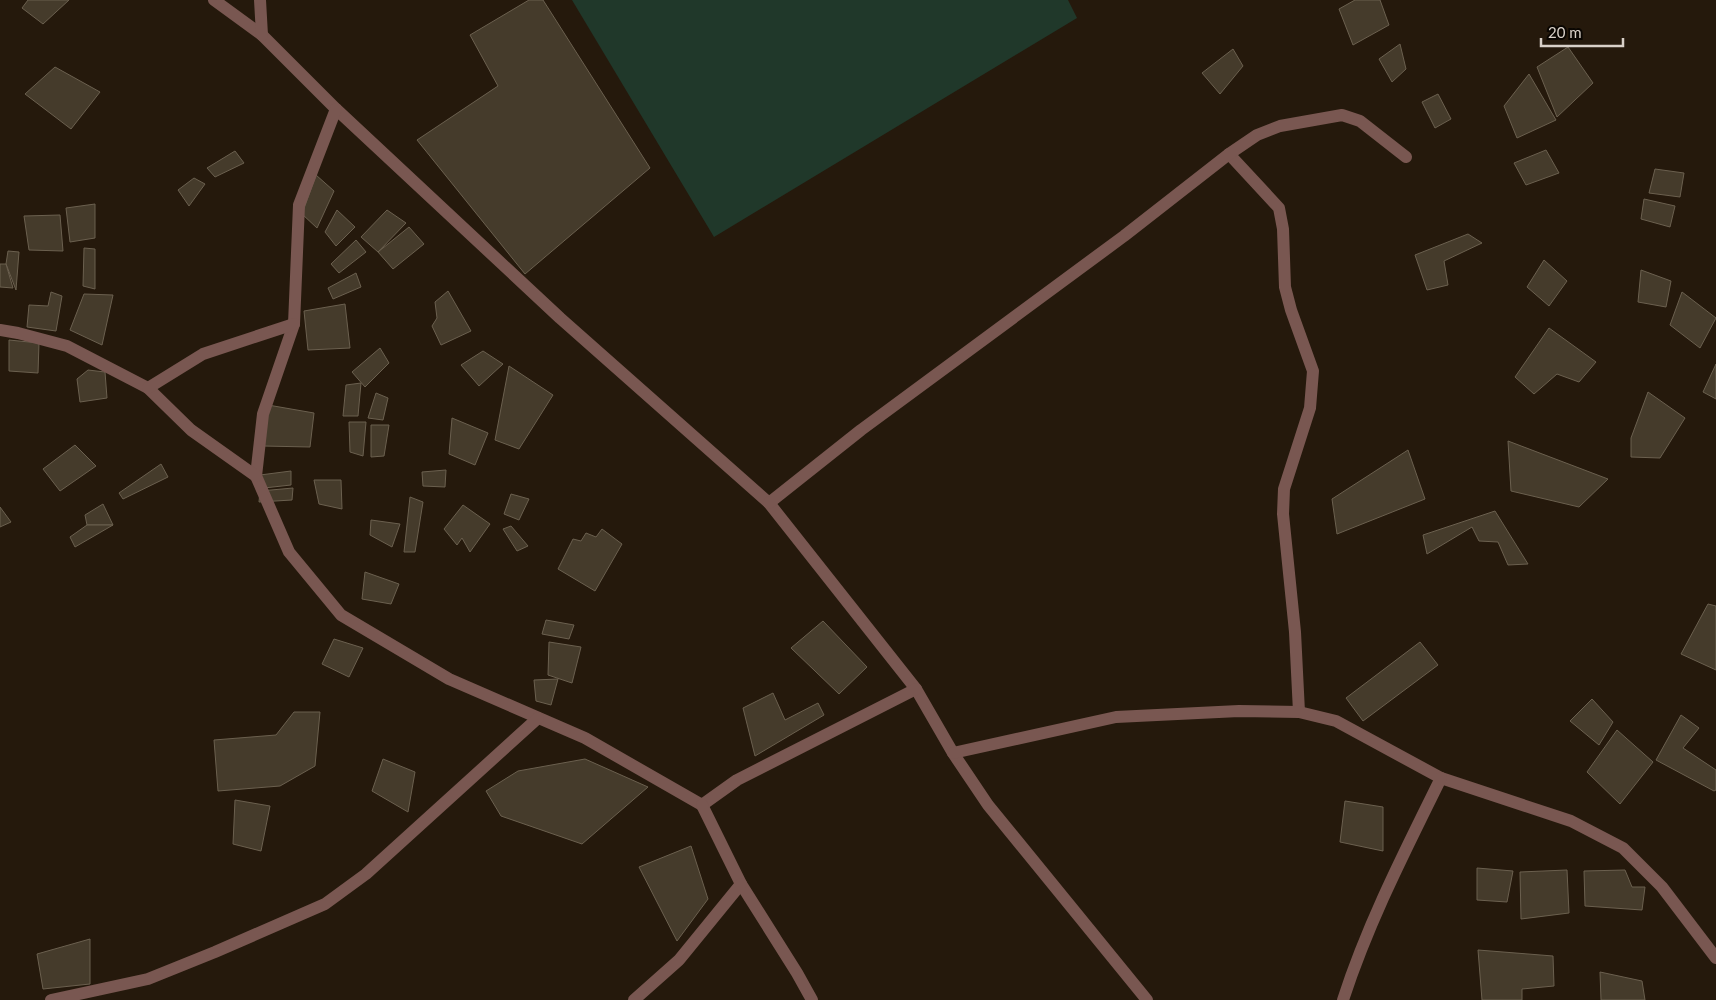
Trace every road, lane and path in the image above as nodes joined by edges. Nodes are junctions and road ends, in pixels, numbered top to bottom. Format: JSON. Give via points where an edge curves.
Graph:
{"nodes":[{"id":1,"x":214,"y":0,"type":"edge"},
{"id":2,"x":260,"y":0,"type":"edge"},
{"id":3,"x":262,"y":35,"type":"junction"},
{"id":4,"x":336,"y":110,"type":"junction"},
{"id":5,"x":1229,"y":154,"type":"junction"},
{"id":6,"x":1406,"y":157,"type":"dead end"},
{"id":7,"x":294,"y":324,"type":"junction"},
{"id":8,"x":0,"y":330,"type":"edge"},
{"id":9,"x":148,"y":388,"type":"junction"},
{"id":10,"x":256,"y":476,"type":"junction"},
{"id":11,"x":768,"y":503,"type":"junction"},
{"id":12,"x":916,"y":690,"type":"junction"},
{"id":13,"x":1299,"y":712,"type":"junction"},
{"id":14,"x":538,"y":718,"type":"junction"},
{"id":15,"x":953,"y":753,"type":"junction"},
{"id":16,"x":1441,"y":778,"type":"junction"},
{"id":17,"x":702,"y":805,"type":"junction"},
{"id":18,"x":741,"y":884,"type":"junction"},
{"id":19,"x":1716,"y":958,"type":"edge"},
{"id":20,"x":51,"y":1000,"type":"edge"},
{"id":21,"x":634,"y":1000,"type":"edge"},
{"id":22,"x":812,"y":1000,"type":"edge"},
{"id":23,"x":1147,"y":1000,"type":"edge"},
{"id":24,"x":1343,"y":1000,"type":"edge"}],
"edges":[{"from":1,"to":3,"type":"street"},
{"from":2,"to":3,"type":"street"},
{"from":3,"to":4,"type":"street"},
{"from":4,"to":7,"type":"street","via":[[299,205]]},
{"from":4,"to":11,"type":"street","via":[[560,318]]},
{"from":5,"to":6,"type":"street","via":[[1257,135],[1280,126],[1342,115],[1360,121]]},
{"from":5,"to":11,"type":"street"},
{"from":5,"to":13,"type":"street","via":[[1279,208],[1285,287],[1314,371],[1310,408],[1284,489],[1283,514]]},
{"from":7,"to":9,"type":"street","via":[[203,354]]},
{"from":7,"to":10,"type":"street","via":[[263,414]]},
{"from":8,"to":9,"type":"street","via":[[67,346]]},
{"from":9,"to":10,"type":"street","via":[[191,430]]},
{"from":10,"to":14,"type":"street","via":[[289,552],[341,615],[449,679]]},
{"from":11,"to":12,"type":"street"},
{"from":12,"to":15,"type":"street"},
{"from":12,"to":17,"type":"street","via":[[737,780]]},
{"from":13,"to":15,"type":"street","via":[[1239,711],[1116,717]]},
{"from":13,"to":16,"type":"street","via":[[1336,721]]},
{"from":14,"to":17,"type":"street","via":[[585,738]]},
{"from":14,"to":20,"type":"street","via":[[366,874],[325,904],[148,979]]},
{"from":15,"to":23,"type":"street","via":[[988,805]]},
{"from":16,"to":19,"type":"street","via":[[1571,821],[1623,848],[1662,887]]},
{"from":16,"to":24,"type":"street","via":[[1397,866]]},
{"from":17,"to":18,"type":"street"},
{"from":18,"to":21,"type":"street","via":[[680,960]]},
{"from":18,"to":22,"type":"street"}]}
